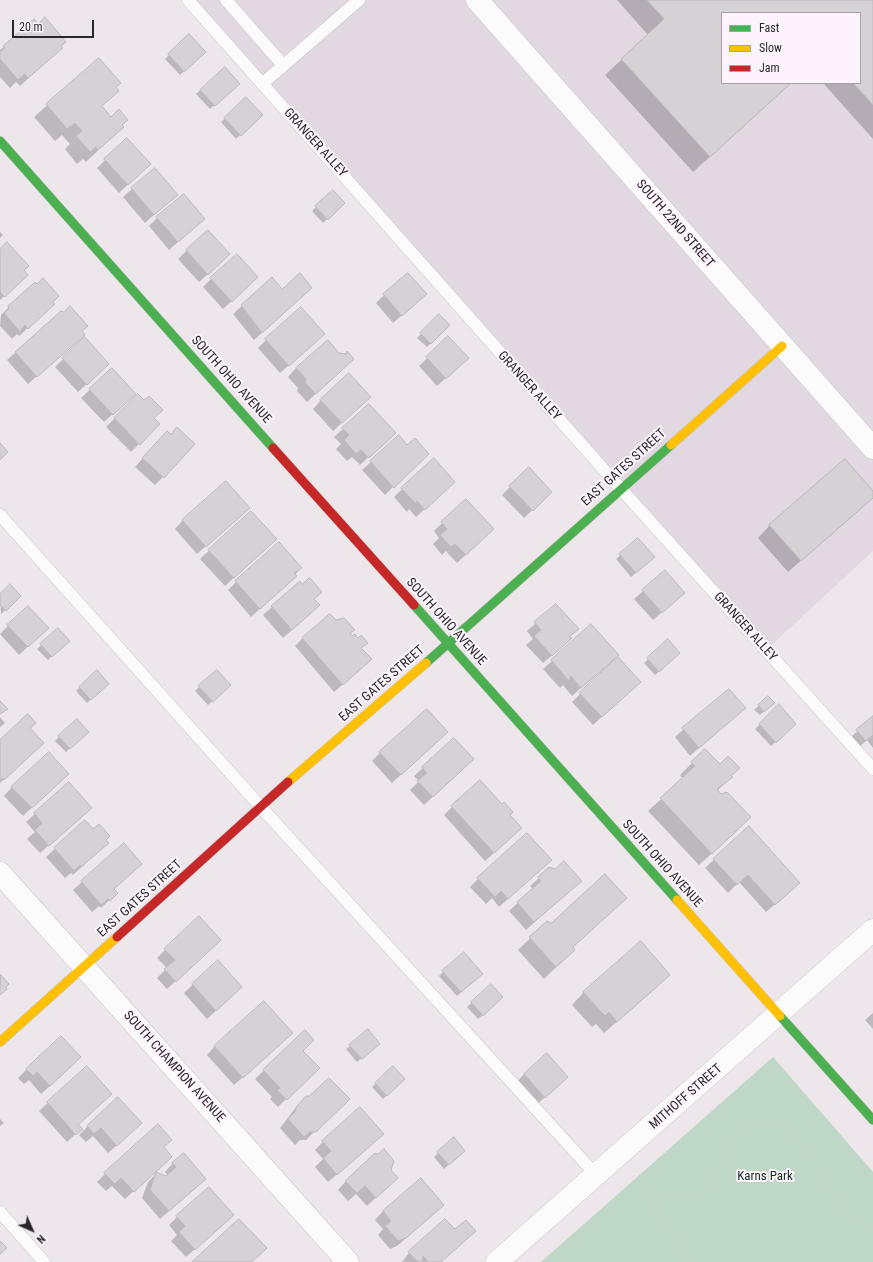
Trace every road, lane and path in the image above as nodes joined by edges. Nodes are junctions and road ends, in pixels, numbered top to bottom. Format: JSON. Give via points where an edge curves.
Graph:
{"nodes":[{"id":1,"x":188,"y":0,"type":"edge"},
{"id":2,"x":226,"y":0,"type":"edge"},
{"id":3,"x":359,"y":0,"type":"edge"},
{"id":4,"x":477,"y":0,"type":"edge"},
{"id":5,"x":283,"y":65,"type":"junction"},
{"id":6,"x":262,"y":84,"type":"junction"},
{"id":7,"x":0,"y":141,"type":"edge"},
{"id":8,"x":782,"y":346,"type":"junction"},
{"id":9,"x":873,"y":448,"type":"edge"},
{"id":10,"x":621,"y":489,"type":"junction"},
{"id":11,"x":0,"y":515,"type":"edge"},
{"id":12,"x":448,"y":644,"type":"junction"},
{"id":13,"x":873,"y":769,"type":"edge"},
{"id":14,"x":260,"y":806,"type":"junction"},
{"id":15,"x":0,"y":873,"type":"edge"},
{"id":16,"x":873,"y":930,"type":"edge"},
{"id":17,"x":84,"y":967,"type":"junction"},
{"id":18,"x":778,"y":1015,"type":"junction"},
{"id":19,"x":0,"y":1042,"type":"edge"},
{"id":20,"x":873,"y":1120,"type":"edge"},
{"id":21,"x":618,"y":1157,"type":"junction"},
{"id":22,"x":597,"y":1176,"type":"junction"},
{"id":23,"x":650,"y":1200,"type":"junction"},
{"id":24,"x":0,"y":1212,"type":"edge"},
{"id":25,"x":873,"y":1235,"type":"edge"},
{"id":26,"x":44,"y":1262,"type":"edge"},
{"id":27,"x":348,"y":1262,"type":"edge"},
{"id":28,"x":497,"y":1262,"type":"edge"},
{"id":29,"x":685,"y":1262,"type":"edge"}],
"edges":[{"from":1,"to":6,"type":"lane","name":"GRANGER ALLEY"},
{"from":2,"to":5,"type":"lane"},
{"from":3,"to":5,"type":"lane"},
{"from":4,"to":8,"type":"street","name":"SOUTH 22ND STREET"},
{"from":5,"to":6,"type":"lane"},
{"from":6,"to":10,"type":"lane","name":"GRANGER ALLEY"},
{"from":7,"to":12,"type":"street","name":"SOUTH OHIO AVENUE"},
{"from":8,"to":9,"type":"street","name":"SOUTH 22ND STREET"},
{"from":8,"to":10,"type":"street","name":"EAST GATES STREET"},
{"from":10,"to":12,"type":"street","name":"EAST GATES STREET"},
{"from":10,"to":13,"type":"lane","name":"GRANGER ALLEY"},
{"from":11,"to":14,"type":"lane"},
{"from":12,"to":14,"type":"street","name":"EAST GATES STREET"},
{"from":12,"to":18,"type":"street","name":"SOUTH OHIO AVENUE"},
{"from":14,"to":17,"type":"street","name":"EAST GATES STREET"},
{"from":14,"to":22,"type":"lane"},
{"from":15,"to":17,"type":"street","name":"SOUTH CHAMPION AVENUE"},
{"from":16,"to":18,"type":"street","name":"MITHOFF STREET"},
{"from":17,"to":19,"type":"street","name":"EAST GATES STREET"},
{"from":17,"to":27,"type":"street","name":"SOUTH CHAMPION AVENUE"},
{"from":18,"to":20,"type":"street","name":"SOUTH OHIO AVENUE"},
{"from":18,"to":21,"type":"street","name":"MITHOFF STREET"},
{"from":21,"to":22,"type":"street","name":"MITHOFF STREET"},
{"from":21,"to":23,"type":"path"},
{"from":22,"to":28,"type":"street","name":"MITHOFF STREET"},
{"from":23,"to":25,"type":"path","via":[[682,1199],[702,1195],[710,1188],[728,1144],[735,1134],[744,1127],[768,1126],[780,1128],[801,1143],[817,1163],[840,1204]]},
{"from":23,"to":29,"type":"path","via":[[672,1232]]},
{"from":24,"to":26,"type":"lane"}]}
